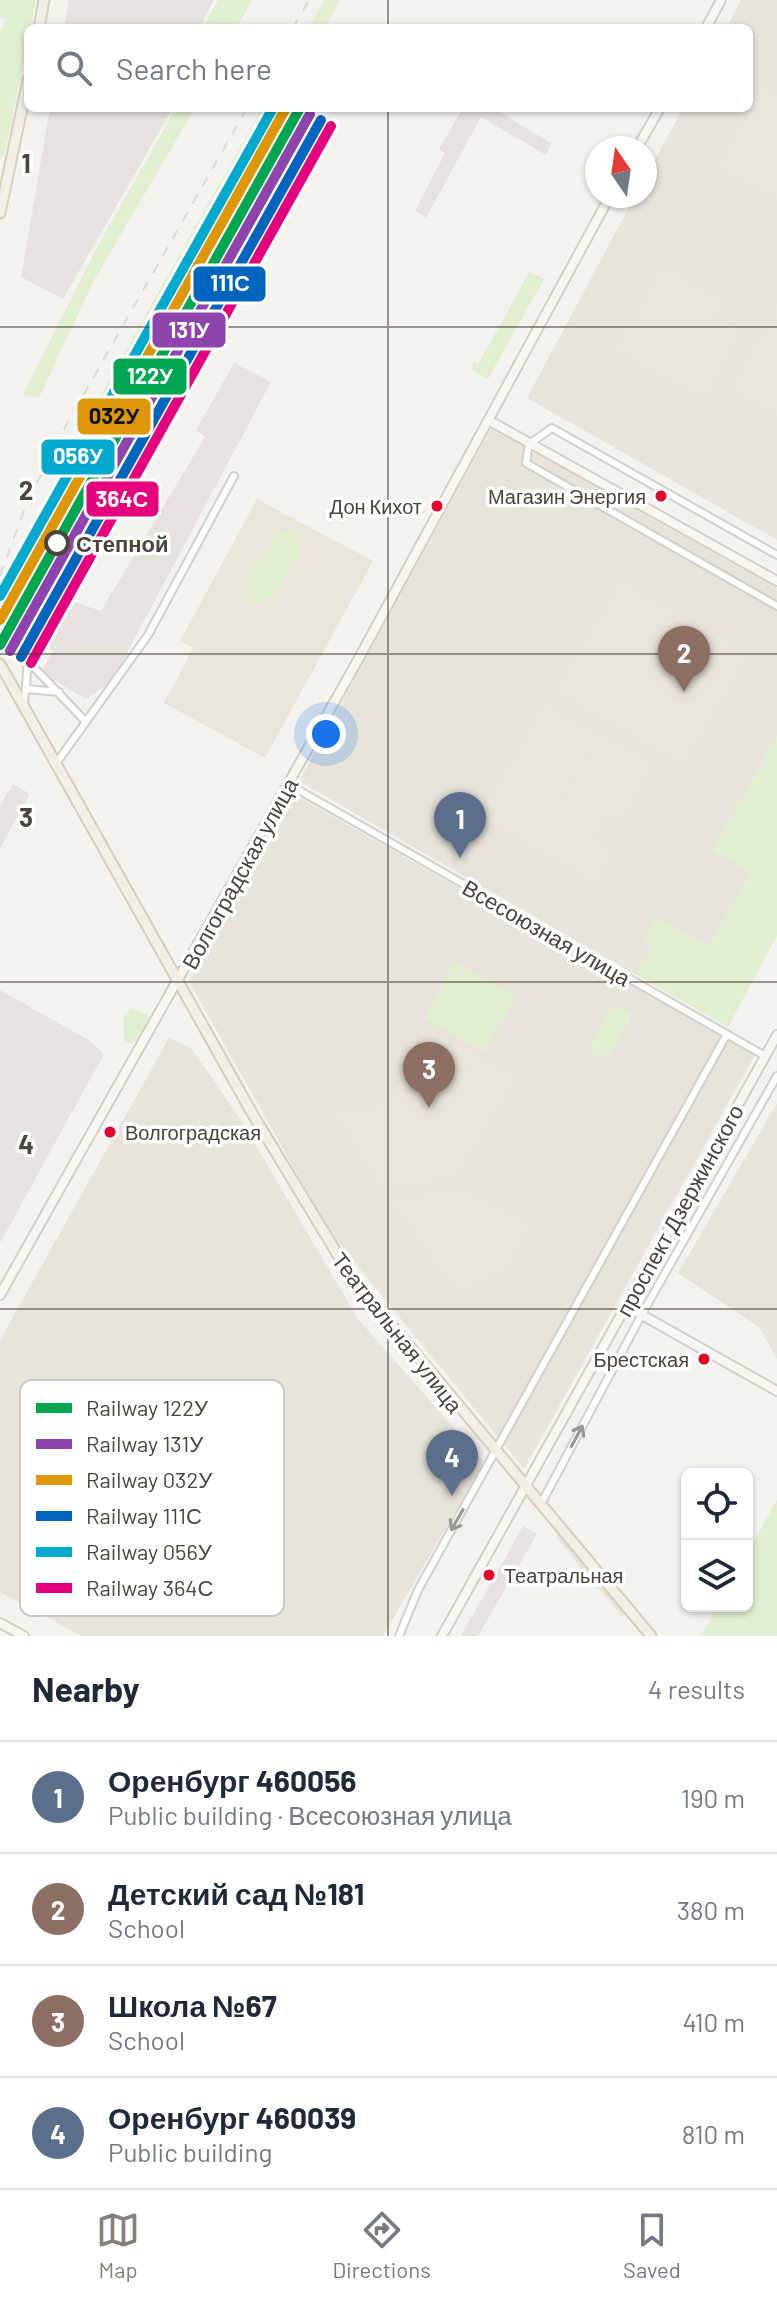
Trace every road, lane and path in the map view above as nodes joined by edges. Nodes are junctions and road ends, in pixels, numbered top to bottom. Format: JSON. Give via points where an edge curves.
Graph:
{"nodes":[{"id":1,"x":44,"y":0,"type":"edge"},
{"id":2,"x":721,"y":0,"type":"edge"},
{"id":3,"x":40,"y":24,"type":"edge"},
{"id":4,"x":708,"y":24,"type":"edge"},
{"id":5,"x":24,"y":99,"type":"edge"},
{"id":6,"x":658,"y":112,"type":"edge"},
{"id":7,"x":644,"y":136,"type":"edge"},
{"id":8,"x":604,"y":208,"type":"edge"},
{"id":9,"x":0,"y":213,"type":"edge"},
{"id":10,"x":148,"y":418,"type":"dead end"},
{"id":11,"x":490,"y":421,"type":"junction"},
{"id":12,"x":529,"y":444,"type":"junction"},
{"id":13,"x":234,"y":476,"type":"dead end"},
{"id":14,"x":777,"y":555,"type":"edge"},
{"id":15,"x":777,"y":581,"type":"edge"},
{"id":16,"x":777,"y":606,"type":"edge"},
{"id":17,"x":29,"y":662,"type":"junction"},
{"id":18,"x":0,"y":664,"type":"edge"},
{"id":19,"x":27,"y":689,"type":"junction"},
{"id":20,"x":59,"y":692,"type":"junction"},
{"id":21,"x":23,"y":705,"type":"junction"},
{"id":22,"x":85,"y":721,"type":"junction"},
{"id":23,"x":55,"y":765,"type":"junction"},
{"id":24,"x":288,"y":784,"type":"junction"},
{"id":25,"x":178,"y":983,"type":"junction"},
{"id":26,"x":727,"y":1034,"type":"junction"},
{"id":27,"x":777,"y":1035,"type":"edge"},
{"id":28,"x":765,"y":1056,"type":"junction"},
{"id":29,"x":777,"y":1076,"type":"edge"},
{"id":30,"x":0,"y":1295,"type":"edge"},
{"id":31,"x":626,"y":1306,"type":"junction"},
{"id":32,"x":642,"y":1314,"type":"junction"},
{"id":33,"x":777,"y":1391,"type":"edge"},
{"id":34,"x":496,"y":1453,"type":"junction"},
{"id":35,"x":524,"y":1486,"type":"junction"},
{"id":36,"x":540,"y":1505,"type":"junction"},
{"id":37,"x":0,"y":1623,"type":"edge"},
{"id":38,"x":24,"y":1636,"type":"edge"},
{"id":39,"x":399,"y":1636,"type":"edge"},
{"id":40,"x":442,"y":1636,"type":"edge"},
{"id":41,"x":651,"y":1636,"type":"edge"}],
"edges":[{"from":1,"to":3,"type":"main road"},
{"from":2,"to":4,"type":"main road"},
{"from":5,"to":9,"type":"main road"},
{"from":6,"to":7,"type":"main road"},
{"from":8,"to":11,"type":"main road","name":"Волгоградская улица"},
{"from":10,"to":17,"type":"street","via":[[90,527],[30,622]]},
{"from":11,"to":12,"type":"main road"},
{"from":11,"to":24,"type":"main road","name":"Волгоградская улица"},
{"from":12,"to":14,"type":"street","via":[[552,428]]},
{"from":12,"to":15,"type":"main road"},
{"from":12,"to":16,"type":"street","via":[[526,463]]},
{"from":13,"to":22,"type":"street","via":[[148,635]]},
{"from":17,"to":19,"type":"street"},
{"from":17,"to":20,"type":"street"},
{"from":18,"to":21,"type":"main road","name":"Театральная улица"},
{"from":19,"to":20,"type":"street"},
{"from":19,"to":21,"type":"street"},
{"from":20,"to":22,"type":"street"},
{"from":21,"to":23,"type":"main road","name":"Театральная улица"},
{"from":22,"to":23,"type":"street"},
{"from":23,"to":25,"type":"main road","name":"Театральная улица"},
{"from":24,"to":25,"type":"main road","name":"Волгоградская улица"},
{"from":24,"to":26,"type":"street","name":"Всесоюзная улица"},
{"from":25,"to":30,"type":"main road","name":"Волгоградская улица"},
{"from":25,"to":34,"type":"main road","name":"Театральная улица","via":[[350,1275]]},
{"from":26,"to":28,"type":"street","name":"Всесоюзная улица"},
{"from":26,"to":34,"type":"street"},
{"from":27,"to":28,"type":"main road","name":"проспект Дзержинского"},
{"from":28,"to":31,"type":"main road","name":"проспект Дзержинского"},
{"from":29,"to":32,"type":"street"},
{"from":31,"to":32,"type":"main road"},
{"from":31,"to":35,"type":"main road","name":"проспект Дзержинского"},
{"from":32,"to":33,"type":"main road"},
{"from":36,"to":32,"type":"street","one_way":true},
{"from":34,"to":35,"type":"main road","name":"Театральная улица"},
{"from":34,"to":39,"type":"street","one_way":true,"via":[[407,1610]]},
{"from":35,"to":36,"type":"main road","name":"Театральная улица"},
{"from":35,"to":40,"type":"main road","name":"проспект Дзержинского"},
{"from":36,"to":41,"type":"main road","name":"Театральная улица"},
{"from":37,"to":38,"type":"main road"}]}
